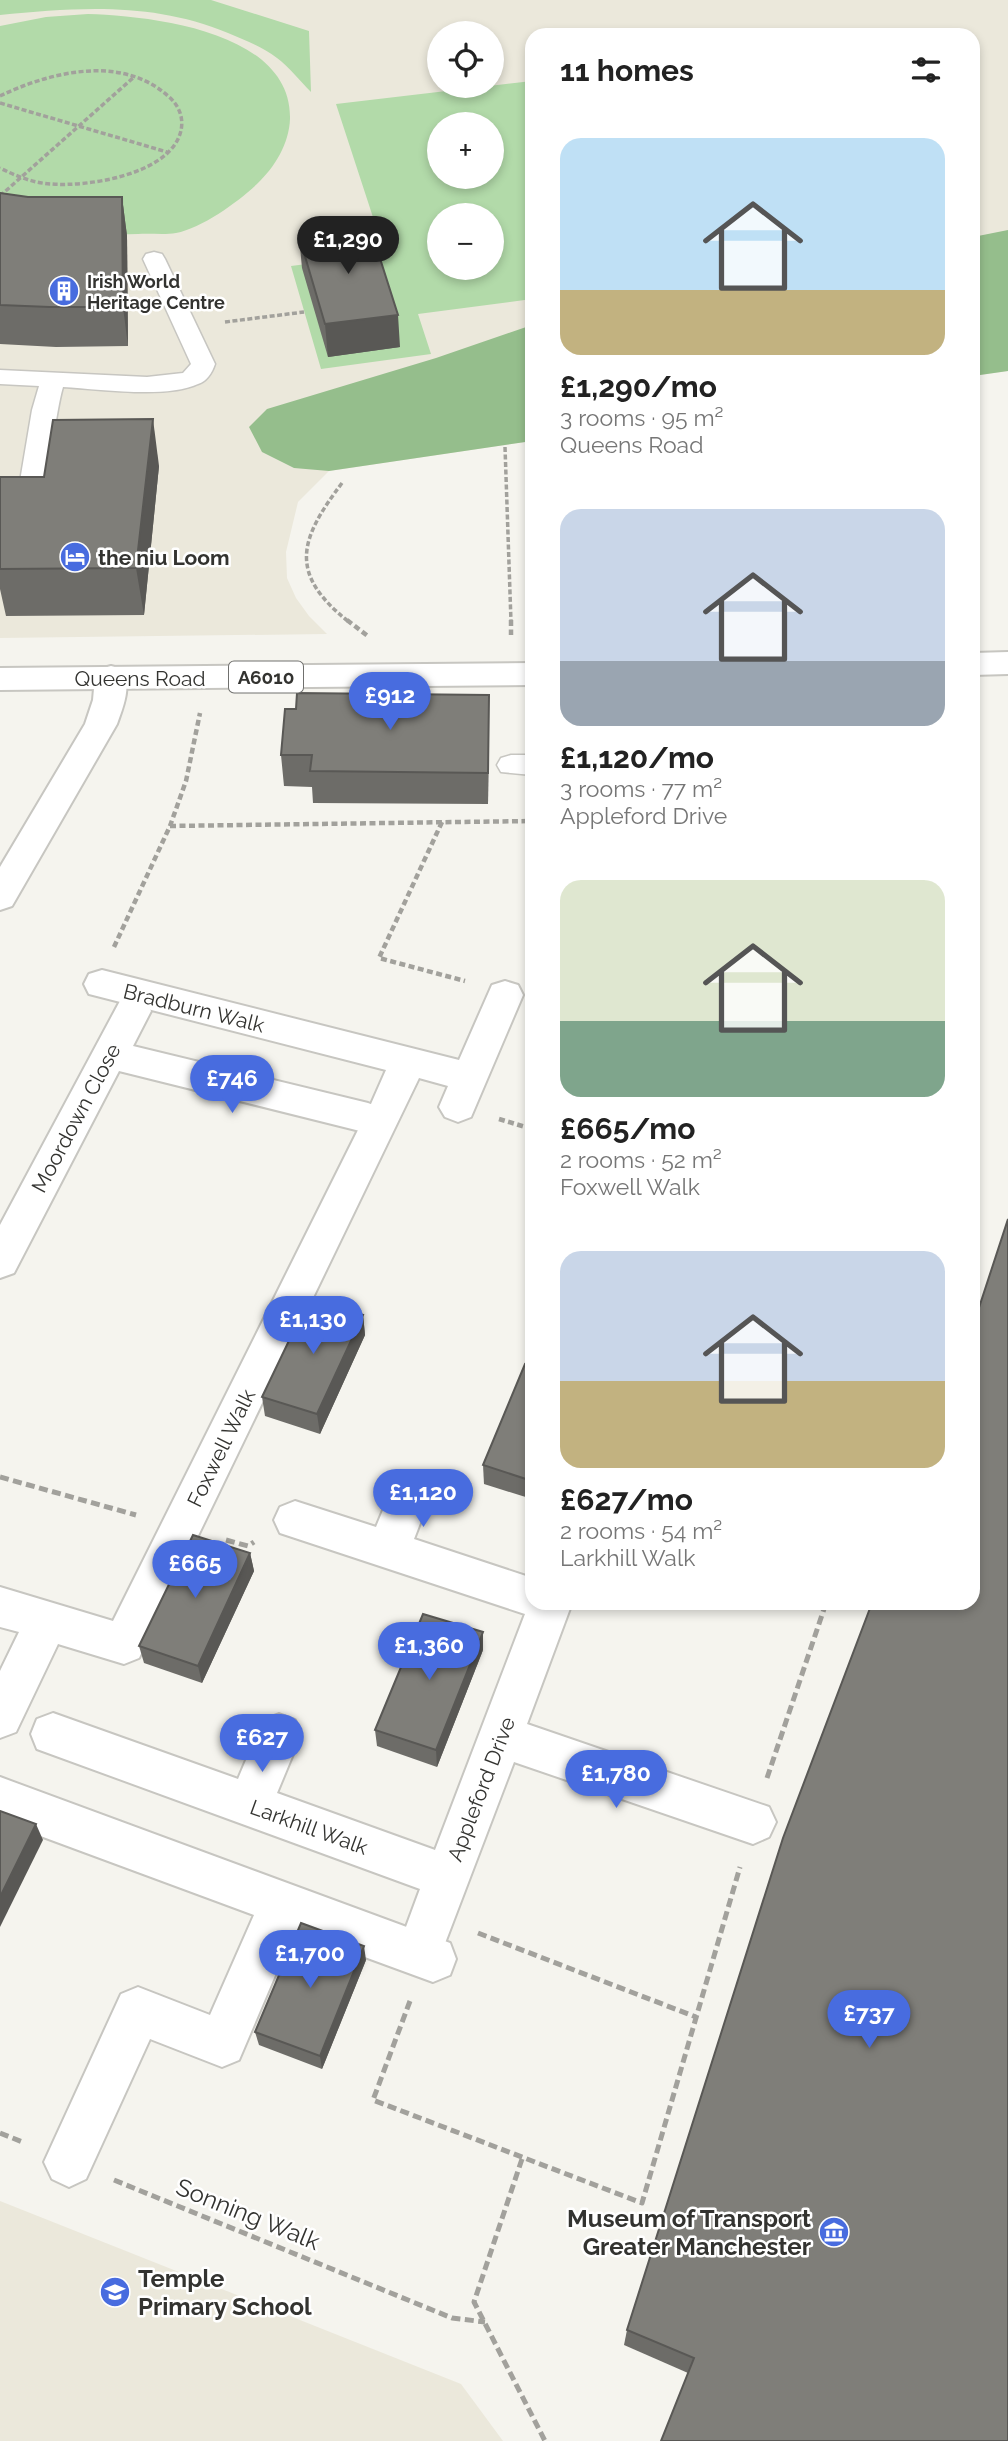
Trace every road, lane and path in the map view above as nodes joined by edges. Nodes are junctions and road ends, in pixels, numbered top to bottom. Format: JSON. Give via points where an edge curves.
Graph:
{"nodes":[{"id":1,"x":134,"y":77,"type":"junction"},
{"id":2,"x":0,"y":96,"type":"edge"},
{"id":3,"x":0,"y":103,"type":"edge"},
{"id":4,"x":78,"y":126,"type":"junction"},
{"id":5,"x":168,"y":152,"type":"junction"},
{"id":6,"x":0,"y":168,"type":"edge"},
{"id":7,"x":19,"y":178,"type":"junction"},
{"id":8,"x":0,"y":197,"type":"edge"},
{"id":9,"x":12,"y":200,"type":"edge"},
{"id":10,"x":154,"y":259,"type":"dead end"},
{"id":11,"x":304,"y":312,"type":"dead end"},
{"id":12,"x":187,"y":331,"type":"junction"},
{"id":13,"x":0,"y":377,"type":"edge"},
{"id":14,"x":53,"y":381,"type":"junction"},
{"id":15,"x":505,"y":447,"type":"dead end"},
{"id":16,"x":342,"y":484,"type":"dead end"},
{"id":17,"x":0,"y":511,"type":"edge"},
{"id":18,"x":980,"y":663,"type":"edge"},
{"id":19,"x":1008,"y":663,"type":"edge"},
{"id":20,"x":524,"y":674,"type":"edge"},
{"id":21,"x":373,"y":676,"type":"junction"},
{"id":22,"x":111,"y":677,"type":"junction"},
{"id":23,"x":207,"y":677,"type":"junction"},
{"id":24,"x":0,"y":679,"type":"edge"},
{"id":25,"x":525,"y":821,"type":"edge"},
{"id":26,"x":442,"y":822,"type":"junction"},
{"id":27,"x":170,"y":826,"type":"junction"},
{"id":28,"x":0,"y":897,"type":"edge"},
{"id":29,"x":102,"y":984,"type":"joint"},
{"id":30,"x":505,"y":995,"type":"joint"},
{"id":31,"x":133,"y":1012,"type":"dead end"},
{"id":32,"x":111,"y":1055,"type":"junction"},
{"id":33,"x":408,"y":1062,"type":"junction"},
{"id":34,"x":374,"y":1120,"type":"junction"},
{"id":35,"x":10,"y":1222,"type":"edge"},
{"id":36,"x":0,"y":1262,"type":"edge"},
{"id":37,"x":411,"y":1492,"type":"dead end"},
{"id":38,"x":295,"y":1520,"type":"dead end"},
{"id":39,"x":388,"y":1551,"type":"junction"},
{"id":40,"x":525,"y":1595,"type":"edge"},
{"id":41,"x":0,"y":1607,"type":"edge"},
{"id":42,"x":548,"y":1610,"type":"edge"},
{"id":43,"x":823,"y":1610,"type":"edge"},
{"id":44,"x":47,"y":1621,"type":"junction"},
{"id":45,"x":0,"y":1717,"type":"edge"},
{"id":46,"x":52,"y":1734,"type":"dead end"},
{"id":47,"x":279,"y":1735,"type":"dead end"},
{"id":48,"x":500,"y":1736,"type":"junction"},
{"id":49,"x":0,"y":1799,"type":"edge"},
{"id":50,"x":249,"y":1805,"type":"junction"},
{"id":51,"x":753,"y":1822,"type":"junction"},
{"id":52,"x":283,"y":1903,"type":"junction"},
{"id":53,"x":433,"y":1929,"type":"junction"},
{"id":54,"x":696,"y":2017,"type":"junction"},
{"id":55,"x":0,"y":2133,"type":"edge"},
{"id":56,"x":522,"y":2159,"type":"junction"},
{"id":57,"x":69,"y":2162,"type":"junction"},
{"id":58,"x":485,"y":2322,"type":"junction"},
{"id":59,"x":545,"y":2441,"type":"edge"}],
"edges":[{"from":1,"to":2,"type":"path","via":[[91,71],[57,74],[26,82]]},
{"from":1,"to":4,"type":"path"},
{"from":1,"to":5,"type":"path","via":[[171,97],[181,114],[180,133]]},
{"from":3,"to":4,"type":"path"},
{"from":4,"to":5,"type":"path"},
{"from":4,"to":7,"type":"path"},
{"from":5,"to":7,"type":"path","via":[[148,167],[119,178],[51,184]]},
{"from":6,"to":7,"type":"path"},
{"from":7,"to":8,"type":"path"},
{"from":8,"to":9,"type":"path"},
{"from":10,"to":12,"type":"lane"},
{"from":11,"to":12,"type":"path"},
{"from":12,"to":14,"type":"lane","via":[[203,365],[191,379],[147,384]]},
{"from":13,"to":14,"type":"lane"},
{"from":14,"to":17,"type":"lane","via":[[31,487],[26,499]]},
{"from":15,"to":20,"type":"path","via":[[511,636]]},
{"from":16,"to":21,"type":"path","via":[[325,504],[308,539],[305,570],[316,591],[369,637]]},
{"from":18,"to":19,"type":"main road"},
{"from":20,"to":21,"type":"main road","name":"Queens Road","number":"A6010"},
{"from":21,"to":23,"type":"main road","name":"Queens Road","number":"A6010"},
{"from":22,"to":23,"type":"main road","name":"Queens Road","number":"A6010"},
{"from":22,"to":24,"type":"main road","name":"Queens Road","number":"A6010"},
{"from":22,"to":28,"type":"main road","via":[[102,724]]},
{"from":23,"to":27,"type":"path","via":[[191,765]]},
{"from":25,"to":26,"type":"path"},
{"from":26,"to":27,"type":"path"},
{"from":26,"to":30,"type":"path","via":[[379,958]]},
{"from":27,"to":29,"type":"path","via":[[117,940]]},
{"from":29,"to":33,"type":"main road","name":"Bradburn Walk"},
{"from":30,"to":33,"type":"main road","via":[[464,1092]]},
{"from":31,"to":32,"type":"main road","name":"Moordown Close"},
{"from":32,"to":34,"type":"main road"},
{"from":32,"to":35,"type":"main road","name":"Moordown Close"},
{"from":33,"to":34,"type":"main road","name":"Foxwell Walk"},
{"from":34,"to":44,"type":"main road","name":"Foxwell Walk","via":[[124,1644]]},
{"from":35,"to":36,"type":"main road","name":"Moordown Close"},
{"from":37,"to":39,"type":"main road"},
{"from":38,"to":39,"type":"main road"},
{"from":39,"to":40,"type":"main road"},
{"from":41,"to":44,"type":"main road"},
{"from":42,"to":48,"type":"main road","name":"Appleford Drive"},
{"from":43,"to":51,"type":"path"},
{"from":44,"to":45,"type":"main road"},
{"from":46,"to":50,"type":"main road","name":"Larkhill Walk"},
{"from":47,"to":50,"type":"main road"},
{"from":48,"to":51,"type":"main road"},
{"from":48,"to":53,"type":"main road","name":"Appleford Drive"},
{"from":49,"to":52,"type":"main road"},
{"from":50,"to":53,"type":"main road","name":"Larkhill Walk"},
{"from":51,"to":54,"type":"path"},
{"from":52,"to":53,"type":"main road"},
{"from":52,"to":57,"type":"main road","via":[[222,2043],[138,2011]]},
{"from":53,"to":54,"type":"path"},
{"from":53,"to":56,"type":"path","via":[[373,2100]]},
{"from":54,"to":56,"type":"path","via":[[642,2203]]},
{"from":55,"to":57,"type":"path","name":"Sonning Walk"},
{"from":56,"to":58,"type":"path","via":[[474,2302]]},
{"from":57,"to":58,"type":"path","name":"Sonning Walk","via":[[452,2318]]},
{"from":58,"to":59,"type":"path"}]}
